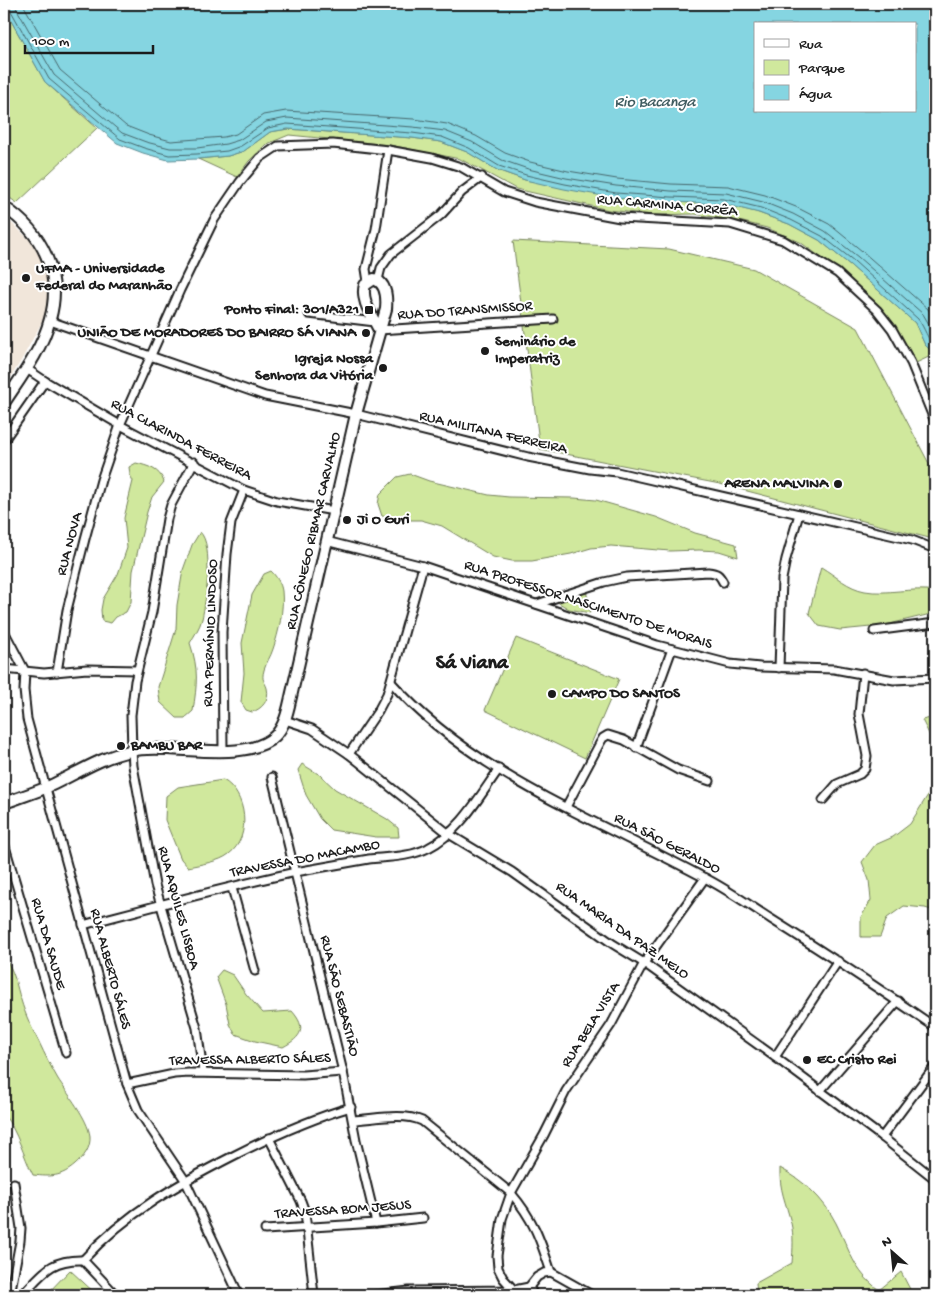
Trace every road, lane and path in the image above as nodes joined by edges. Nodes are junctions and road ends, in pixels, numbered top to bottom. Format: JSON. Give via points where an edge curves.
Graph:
{"nodes":[{"id":1,"x":388,"y":150,"type":"junction"},
{"id":2,"x":482,"y":178,"type":"junction"},
{"id":3,"x":4,"y":207,"type":"edge"},
{"id":4,"x":373,"y":281,"type":"junction"},
{"id":5,"x":309,"y":314,"type":"dead end"},
{"id":6,"x":553,"y":319,"type":"dead end"},
{"id":7,"x":50,"y":321,"type":"junction"},
{"id":8,"x":377,"y":326,"type":"junction"},
{"id":9,"x":152,"y":356,"type":"junction"},
{"id":10,"x":26,"y":369,"type":"junction"},
{"id":11,"x":45,"y":381,"type":"junction"},
{"id":12,"x":4,"y":403,"type":"edge"},
{"id":13,"x":356,"y":414,"type":"junction"},
{"id":14,"x":935,"y":422,"type":"edge"},
{"id":15,"x":120,"y":425,"type":"junction"},
{"id":16,"x":4,"y":440,"type":"edge"},
{"id":17,"x":194,"y":462,"type":"junction"},
{"id":18,"x":244,"y":490,"type":"junction"},
{"id":19,"x":334,"y":511,"type":"junction"},
{"id":20,"x":799,"y":514,"type":"junction"},
{"id":21,"x":326,"y":541,"type":"junction"},
{"id":22,"x":935,"y":549,"type":"edge"},
{"id":23,"x":423,"y":566,"type":"junction"},
{"id":24,"x":724,"y":582,"type":"dead end"},
{"id":25,"x":537,"y":604,"type":"junction"},
{"id":26,"x":935,"y":623,"type":"edge"},
{"id":27,"x":4,"y":631,"type":"edge"},
{"id":28,"x":874,"y":631,"type":"dead end"},
{"id":29,"x":672,"y":649,"type":"junction"},
{"id":30,"x":779,"y":668,"type":"junction"},
{"id":31,"x":4,"y":670,"type":"edge"},
{"id":32,"x":137,"y":670,"type":"junction"},
{"id":33,"x":25,"y":671,"type":"junction"},
{"id":34,"x":57,"y":672,"type":"junction"},
{"id":35,"x":863,"y":673,"type":"junction"},
{"id":36,"x":935,"y":678,"type":"edge"},
{"id":37,"x":391,"y":682,"type":"junction"},
{"id":38,"x":285,"y":720,"type":"junction"},
{"id":39,"x":636,"y":748,"type":"junction"},
{"id":40,"x":132,"y":750,"type":"junction"},
{"id":41,"x":223,"y":751,"type":"junction"},
{"id":42,"x":349,"y":754,"type":"junction"},
{"id":43,"x":498,"y":769,"type":"junction"},
{"id":44,"x":272,"y":777,"type":"dead end"},
{"id":45,"x":710,"y":781,"type":"dead end"},
{"id":46,"x":47,"y":787,"type":"junction"},
{"id":47,"x":30,"y":793,"type":"junction"},
{"id":48,"x":4,"y":797,"type":"edge"},
{"id":49,"x":823,"y":800,"type":"dead end"},
{"id":50,"x":4,"y":803,"type":"edge"},
{"id":51,"x":566,"y":807,"type":"junction"},
{"id":52,"x":449,"y":834,"type":"junction"},
{"id":53,"x":4,"y":843,"type":"edge"},
{"id":54,"x":295,"y":872,"type":"junction"},
{"id":55,"x":705,"y":878,"type":"junction"},
{"id":56,"x":232,"y":888,"type":"junction"},
{"id":57,"x":161,"y":904,"type":"junction"},
{"id":58,"x":83,"y":925,"type":"junction"},
{"id":59,"x":838,"y":961,"type":"junction"},
{"id":60,"x":644,"y":962,"type":"junction"},
{"id":61,"x":255,"y":971,"type":"dead end"},
{"id":62,"x":898,"y":1001,"type":"junction"},
{"id":63,"x":935,"y":1027,"type":"edge"},
{"id":64,"x":66,"y":1053,"type":"dead end"},
{"id":65,"x":775,"y":1057,"type":"junction"},
{"id":66,"x":935,"y":1066,"type":"edge"},
{"id":67,"x":203,"y":1072,"type":"junction"},
{"id":68,"x":344,"y":1072,"type":"junction"},
{"id":69,"x":127,"y":1084,"type":"junction"},
{"id":70,"x":820,"y":1091,"type":"junction"},
{"id":71,"x":351,"y":1106,"type":"junction"},
{"id":72,"x":353,"y":1120,"type":"junction"},
{"id":73,"x":882,"y":1137,"type":"junction"},
{"id":74,"x":269,"y":1138,"type":"junction"},
{"id":75,"x":935,"y":1179,"type":"edge"},
{"id":76,"x":185,"y":1180,"type":"junction"},
{"id":77,"x":14,"y":1183,"type":"dead end"},
{"id":78,"x":511,"y":1193,"type":"junction"},
{"id":79,"x":423,"y":1218,"type":"dead end"},
{"id":80,"x":376,"y":1223,"type":"junction"},
{"id":81,"x":306,"y":1227,"type":"junction"},
{"id":82,"x":264,"y":1230,"type":"dead end"},
{"id":83,"x":83,"y":1260,"type":"junction"},
{"id":84,"x":551,"y":1272,"type":"junction"},
{"id":85,"x":528,"y":1287,"type":"junction"},
{"id":86,"x":514,"y":1290,"type":"junction"},
{"id":87,"x":10,"y":1295,"type":"edge"},
{"id":88,"x":22,"y":1295,"type":"edge"},
{"id":89,"x":116,"y":1295,"type":"edge"},
{"id":90,"x":239,"y":1295,"type":"edge"},
{"id":91,"x":314,"y":1295,"type":"edge"},
{"id":92,"x":375,"y":1295,"type":"edge"},
{"id":93,"x":534,"y":1295,"type":"edge"},
{"id":94,"x":592,"y":1295,"type":"edge"}],
"edges":[{"from":1,"to":2,"type":"street","name":"RUA CARMINA CORRÊA","via":[[450,163]]},
{"from":1,"to":4,"type":"street","name":"RUA CÔNEGO RIBMAR CARVALHO","via":[[376,229],[366,268]]},
{"from":1,"to":9,"type":"street","name":"RUA CARMINA CORRÊA","via":[[333,144],[288,145],[278,146],[260,158],[214,220]]},
{"from":2,"to":4,"type":"street","name":"RUA CÔNEGO RIBMAR CARVALHO","via":[[391,254]]},
{"from":2,"to":14,"type":"street","name":"RUA CARMINA CORRÊA","via":[[504,192],[568,209],[620,218],[730,224],[783,240],[838,273],[892,329],[911,362]]},
{"from":3,"to":7,"type":"street","via":[[22,221],[46,253],[53,287]]},
{"from":4,"to":8,"type":"street","name":"RUA CÔNEGO RIBMAR CARVALHO","via":[[364,293]]},
{"from":4,"to":8,"type":"street","name":"RUA CÔNEGO RIBMAR CARVALHO","via":[[384,287],[387,300]]},
{"from":5,"to":8,"type":"street","name":"RUA DO TRANSMISSOR"},
{"from":6,"to":8,"type":"street","name":"RUA DO TRANSMISSOR"},
{"from":7,"to":9,"type":"street","name":"RUA MILITANA FERREIRA"},
{"from":7,"to":10,"type":"street"},
{"from":8,"to":13,"type":"street","name":"RUA CÔNEGO RIBMAR CARVALHO"},
{"from":9,"to":13,"type":"street","name":"RUA MILITANA FERREIRA","via":[[265,396]]},
{"from":9,"to":15,"type":"street","name":"RUA CARMINA CORRÊA"},
{"from":10,"to":11,"type":"street","name":"RUA CLARINDA FERREIRA"},
{"from":10,"to":12,"type":"street"},
{"from":11,"to":15,"type":"street","name":"RUA CLARINDA FERREIRA"},
{"from":11,"to":16,"type":"street"},
{"from":13,"to":19,"type":"street","name":"RUA CÔNEGO RIBMAR CARVALHO"},
{"from":13,"to":20,"type":"street","name":"RUA MILITANA FERREIRA","via":[[528,457],[617,472]]},
{"from":15,"to":17,"type":"street","name":"RUA CLARINDA FERREIRA"},
{"from":15,"to":34,"type":"street","name":"RUA NOVA","via":[[85,539],[67,610]]},
{"from":17,"to":18,"type":"street","name":"RUA CLARINDA FERREIRA"},
{"from":17,"to":32,"type":"street","name":"RUA AQUILES LISBOA","via":[[168,511],[152,612]]},
{"from":18,"to":19,"type":"street","name":"RUA CLARINDA FERREIRA","via":[[277,501]]},
{"from":18,"to":41,"type":"street","name":"RUA PERMÍNIO LINDOSO","via":[[231,523],[227,554],[222,632]]},
{"from":19,"to":21,"type":"street","name":"RUA CÔNEGO RIBMAR CARVALHO"},
{"from":20,"to":22,"type":"street","name":"RUA MILITANA FERREIRA","via":[[912,540]]},
{"from":20,"to":30,"type":"street","via":[[782,580]]},
{"from":21,"to":23,"type":"street","name":"RUA PROFESSOR NASCIMENTO DE MORAIS"},
{"from":21,"to":38,"type":"street","name":"RUA CÔNEGO RIBMAR CARVALHO"},
{"from":23,"to":25,"type":"street","name":"RUA PROFESSOR NASCIMENTO DE MORAIS"},
{"from":23,"to":37,"type":"street"},
{"from":24,"to":25,"type":"street","via":[[716,573],[708,572],[638,575],[604,582]]},
{"from":25,"to":29,"type":"street","name":"RUA PROFESSOR NASCIMENTO DE MORAIS"},
{"from":26,"to":28,"type":"street"},
{"from":27,"to":33,"type":"street","name":"RUA ALBERTO SÁLES"},
{"from":29,"to":30,"type":"street","name":"RUA PROFESSOR NASCIMENTO DE MORAIS","via":[[730,664]]},
{"from":29,"to":39,"type":"street"},
{"from":30,"to":35,"type":"street","name":"RUA PROFESSOR NASCIMENTO DE MORAIS"},
{"from":31,"to":33,"type":"street"},
{"from":32,"to":34,"type":"street","via":[[87,668]]},
{"from":32,"to":40,"type":"street","name":"RUA AQUILES LISBOA"},
{"from":33,"to":34,"type":"street"},
{"from":33,"to":46,"type":"street","name":"RUA ALBERTO SÁLES","via":[[27,719]]},
{"from":35,"to":36,"type":"street","name":"RUA PROFESSOR NASCIMENTO DE MORAIS","via":[[894,680]]},
{"from":35,"to":49,"type":"street","via":[[859,714],[867,756],[866,769],[837,784]]},
{"from":37,"to":42,"type":"street","via":[[378,712]]},
{"from":37,"to":43,"type":"street","name":"RUA SÃO GERALDO","via":[[439,727]]},
{"from":38,"to":41,"type":"street","name":"RUA CÔNEGO RIBMAR CARVALHO","via":[[275,736],[260,744]]},
{"from":38,"to":42,"type":"street","name":"RUA MARIA DA PAZ MELO","via":[[312,730]]},
{"from":39,"to":45,"type":"street","via":[[678,770]]},
{"from":39,"to":51,"type":"street","via":[[608,735],[603,738]]},
{"from":40,"to":41,"type":"street"},
{"from":40,"to":46,"type":"street","via":[[101,759]]},
{"from":40,"to":57,"type":"street","name":"RUA AQUILES LISBOA"},
{"from":42,"to":52,"type":"street","name":"RUA MARIA DA PAZ MELO"},
{"from":43,"to":51,"type":"street","name":"RUA SÃO GERALDO"},
{"from":43,"to":52,"type":"street","name":"TRAVESSA DO MACAMBO","via":[[475,804]]},
{"from":44,"to":54,"type":"street","name":"RUA SÃO SEBASTIÃO"},
{"from":46,"to":47,"type":"street"},
{"from":46,"to":58,"type":"street","name":"RUA ALBERTO SÁLES"},
{"from":47,"to":48,"type":"street"},
{"from":47,"to":50,"type":"street"},
{"from":51,"to":55,"type":"street","name":"RUA SÃO GERALDO"},
{"from":52,"to":54,"type":"street","name":"TRAVESSA DO MACAMBO","via":[[416,853]]},
{"from":52,"to":60,"type":"street","name":"RUA MARIA DA PAZ MELO","via":[[512,872],[613,944]]},
{"from":53,"to":64,"type":"street","name":"RUA DA SAUDE"},
{"from":54,"to":56,"type":"street","name":"TRAVESSA DO MACAMBO"},
{"from":54,"to":68,"type":"street","name":"RUA SÃO SEBASTIÃO"},
{"from":55,"to":59,"type":"street","name":"RUA SÃO GERALDO"},
{"from":55,"to":60,"type":"street","name":"RUA BELA VISTA"},
{"from":56,"to":57,"type":"street","name":"TRAVESSA DO MACAMBO"},
{"from":56,"to":61,"type":"street"},
{"from":57,"to":58,"type":"street","name":"TRAVESSA DO MACAMBO"},
{"from":57,"to":67,"type":"street","name":"RUA AQUILES LISBOA","via":[[197,1028]]},
{"from":58,"to":69,"type":"street","name":"RUA ALBERTO SÁLES"},
{"from":59,"to":62,"type":"street","name":"RUA SÃO GERALDO"},
{"from":59,"to":65,"type":"street"},
{"from":60,"to":65,"type":"street","name":"RUA MARIA DA PAZ MELO"},
{"from":60,"to":78,"type":"street","name":"RUA BELA VISTA","via":[[611,1025],[566,1091]]},
{"from":62,"to":63,"type":"street","name":"RUA SÃO GERALDO"},
{"from":62,"to":70,"type":"street"},
{"from":65,"to":70,"type":"street","name":"RUA MARIA DA PAZ MELO"},
{"from":66,"to":73,"type":"street"},
{"from":67,"to":68,"type":"street","name":"TRAVESSA ALBERTO SÁLES","via":[[303,1075]]},
{"from":67,"to":69,"type":"street","name":"TRAVESSA ALBERTO SÁLES","via":[[174,1074]]},
{"from":68,"to":71,"type":"street","name":"RUA SÃO SEBASTIÃO"},
{"from":69,"to":76,"type":"street","name":"RUA ALBERTO SÁLES","via":[[138,1110]]},
{"from":70,"to":73,"type":"street","name":"RUA MARIA DA PAZ MELO"},
{"from":71,"to":72,"type":"street","name":"RUA SÃO SEBASTIÃO"},
{"from":71,"to":74,"type":"street"},
{"from":72,"to":78,"type":"street","via":[[415,1117]]},
{"from":72,"to":80,"type":"street","name":"RUA SÃO SEBASTIÃO"},
{"from":73,"to":75,"type":"street","name":"RUA MARIA DA PAZ MELO"},
{"from":74,"to":76,"type":"street"},
{"from":74,"to":81,"type":"street","via":[[301,1201]]},
{"from":76,"to":83,"type":"street","via":[[126,1220]]},
{"from":76,"to":90,"type":"street","name":"RUA ALBERTO SÁLES"},
{"from":77,"to":87,"type":"street","via":[[21,1228]]},
{"from":78,"to":84,"type":"street","via":[[536,1228]]},
{"from":78,"to":86,"type":"street","name":"RUA BELA VISTA","via":[[502,1219],[498,1268]]},
{"from":79,"to":80,"type":"street","name":"TRAVESSA BOM JESUS"},
{"from":80,"to":81,"type":"street","name":"TRAVESSA BOM JESUS"},
{"from":81,"to":82,"type":"street","name":"TRAVESSA BOM JESUS"},
{"from":81,"to":91,"type":"street"},
{"from":83,"to":88,"type":"street","via":[[64,1260],[49,1267]]},
{"from":83,"to":89,"type":"street"},
{"from":84,"to":85,"type":"street","via":[[537,1277]]},
{"from":84,"to":94,"type":"street"},
{"from":85,"to":86,"type":"street"},
{"from":85,"to":93,"type":"street"},
{"from":86,"to":92,"type":"street","via":[[409,1291]]}]}
